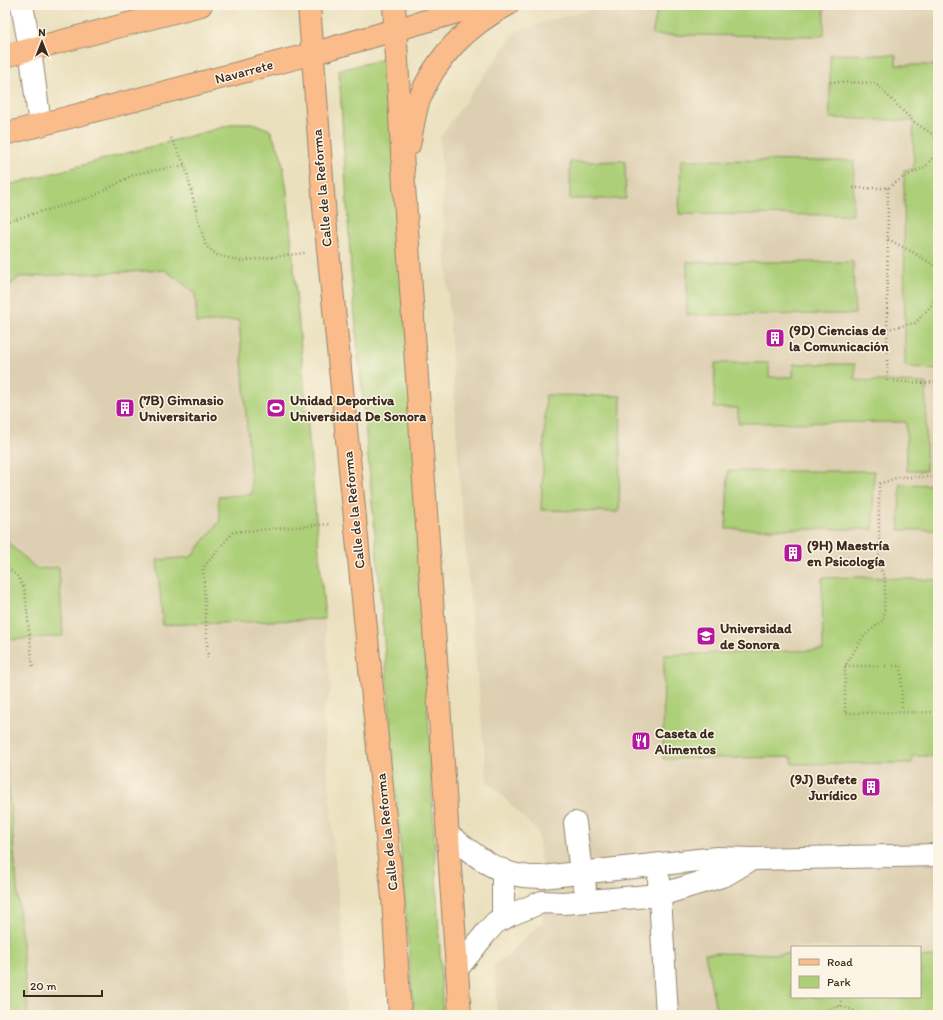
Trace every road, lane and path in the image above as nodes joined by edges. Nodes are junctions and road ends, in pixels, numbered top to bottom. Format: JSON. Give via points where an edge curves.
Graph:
{"nodes":[{"id":1,"x":22,"y":5,"type":"edge"},
{"id":2,"x":201,"y":5,"type":"edge"},
{"id":3,"x":309,"y":5,"type":"edge"},
{"id":4,"x":394,"y":5,"type":"edge"},
{"id":5,"x":507,"y":5,"type":"edge"},
{"id":6,"x":470,"y":7,"type":"edge"},
{"id":7,"x":396,"y":30,"type":"junction"},
{"id":8,"x":30,"y":49,"type":"junction"},
{"id":9,"x":311,"y":54,"type":"junction"},
{"id":10,"x":5,"y":56,"type":"edge"},
{"id":11,"x":830,"y":82,"type":"dead end"},
{"id":12,"x":40,"y":125,"type":"junction"},
{"id":13,"x":5,"y":134,"type":"edge"},
{"id":14,"x":171,"y":138,"type":"dead end"},
{"id":15,"x":938,"y":138,"type":"edge"},
{"id":16,"x":938,"y":151,"type":"edge"},
{"id":17,"x":185,"y":165,"type":"junction"},
{"id":18,"x":403,"y":170,"type":"junction"},
{"id":19,"x":853,"y":188,"type":"dead end"},
{"id":20,"x":888,"y":188,"type":"junction"},
{"id":21,"x":5,"y":222,"type":"edge"},
{"id":22,"x":888,"y":239,"type":"junction"},
{"id":23,"x":328,"y":250,"type":"junction"},
{"id":24,"x":938,"y":268,"type":"edge"},
{"id":25,"x":938,"y":290,"type":"edge"},
{"id":26,"x":887,"y":329,"type":"junction"},
{"id":27,"x":937,"y":381,"type":"edge"},
{"id":28,"x":355,"y":522,"type":"junction"},
{"id":29,"x":5,"y":565,"type":"edge"},
{"id":30,"x":208,"y":658,"type":"dead end"},
{"id":31,"x":845,"y":666,"type":"junction"},
{"id":32,"x":33,"y":668,"type":"dead end"},
{"id":33,"x":902,"y":712,"type":"junction"},
{"id":34,"x":938,"y":712,"type":"edge"},
{"id":35,"x":575,"y":823,"type":"dead end"},
{"id":36,"x":448,"y":835,"type":"junction"},
{"id":37,"x":938,"y":855,"type":"edge"},
{"id":38,"x":752,"y":859,"type":"junction"},
{"id":39,"x":658,"y":865,"type":"junction"},
{"id":40,"x":503,"y":870,"type":"junction"},
{"id":41,"x":581,"y":873,"type":"junction"},
{"id":42,"x":660,"y":895,"type":"junction"},
{"id":43,"x":590,"y":908,"type":"junction"},
{"id":44,"x":503,"y":919,"type":"junction"},
{"id":45,"x":458,"y":968,"type":"junction"},
{"id":46,"x":841,"y":998,"type":"edge"},
{"id":47,"x":841,"y":1006,"type":"junction"},
{"id":48,"x":400,"y":1015,"type":"edge"},
{"id":49,"x":460,"y":1015,"type":"edge"},
{"id":50,"x":667,"y":1015,"type":"edge"},
{"id":51,"x":820,"y":1015,"type":"edge"},
{"id":52,"x":860,"y":1015,"type":"edge"}],
"edges":[{"from":1,"to":8,"type":"street"},
{"from":2,"to":8,"type":"main road"},
{"from":3,"to":9,"type":"main road","name":"Calle de la Reforma"},
{"from":4,"to":7,"type":"main road"},
{"from":5,"to":18,"type":"main road","via":[[471,28],[455,42],[429,76],[419,101]]},
{"from":6,"to":7,"type":"main road","name":"Navarrete"},
{"from":7,"to":9,"type":"main road","name":"Navarrete"},
{"from":7,"to":18,"type":"main road"},
{"from":8,"to":10,"type":"main road"},
{"from":8,"to":12,"type":"street"},
{"from":9,"to":12,"type":"main road","name":"Navarrete"},
{"from":9,"to":23,"type":"main road","name":"Calle de la Reforma"},
{"from":11,"to":15,"type":"path","via":[[875,83],[913,121]]},
{"from":12,"to":13,"type":"main road","name":"Navarrete"},
{"from":14,"to":17,"type":"path"},
{"from":16,"to":20,"type":"path","via":[[925,167]]},
{"from":17,"to":21,"type":"path","via":[[135,174],[92,197]]},
{"from":17,"to":23,"type":"path","via":[[206,246],[217,255],[241,261]]},
{"from":18,"to":36,"type":"main road"},
{"from":19,"to":20,"type":"path"},
{"from":20,"to":22,"type":"path"},
{"from":22,"to":24,"type":"path"},
{"from":22,"to":26,"type":"path"},
{"from":23,"to":28,"type":"main road","name":"Calle de la Reforma"},
{"from":25,"to":26,"type":"path","via":[[931,306],[915,323]]},
{"from":26,"to":27,"type":"path","via":[[887,381]]},
{"from":27,"to":31,"type":"path","via":[[934,477],[899,477],[879,484],[879,565],[885,579],[884,619],[863,637]]},
{"from":28,"to":30,"type":"path","via":[[233,532],[203,568]]},
{"from":28,"to":48,"type":"main road","name":"Calle de la Reforma","via":[[393,898]]},
{"from":29,"to":32,"type":"path","via":[[19,578],[25,590]]},
{"from":31,"to":33,"type":"path","via":[[901,666]]},
{"from":31,"to":33,"type":"path","via":[[845,713]]},
{"from":33,"to":34,"type":"path"},
{"from":35,"to":41,"type":"street"},
{"from":36,"to":40,"type":"street","via":[[487,863]]},
{"from":36,"to":45,"type":"main road"},
{"from":37,"to":38,"type":"street"},
{"from":38,"to":39,"type":"street","via":[[717,858]]},
{"from":38,"to":42,"type":"street","via":[[726,875]]},
{"from":39,"to":41,"type":"street"},
{"from":39,"to":42,"type":"street"},
{"from":40,"to":41,"type":"street","via":[[523,876],[542,877]]},
{"from":40,"to":44,"type":"street"},
{"from":41,"to":43,"type":"street"},
{"from":42,"to":43,"type":"street"},
{"from":42,"to":50,"type":"street"},
{"from":43,"to":44,"type":"street","via":[[542,902]]},
{"from":44,"to":45,"type":"street","via":[[496,922]]},
{"from":45,"to":49,"type":"main road"},
{"from":46,"to":47,"type":"path"},
{"from":47,"to":51,"type":"path","via":[[831,1008]]},
{"from":47,"to":52,"type":"path"}]}
